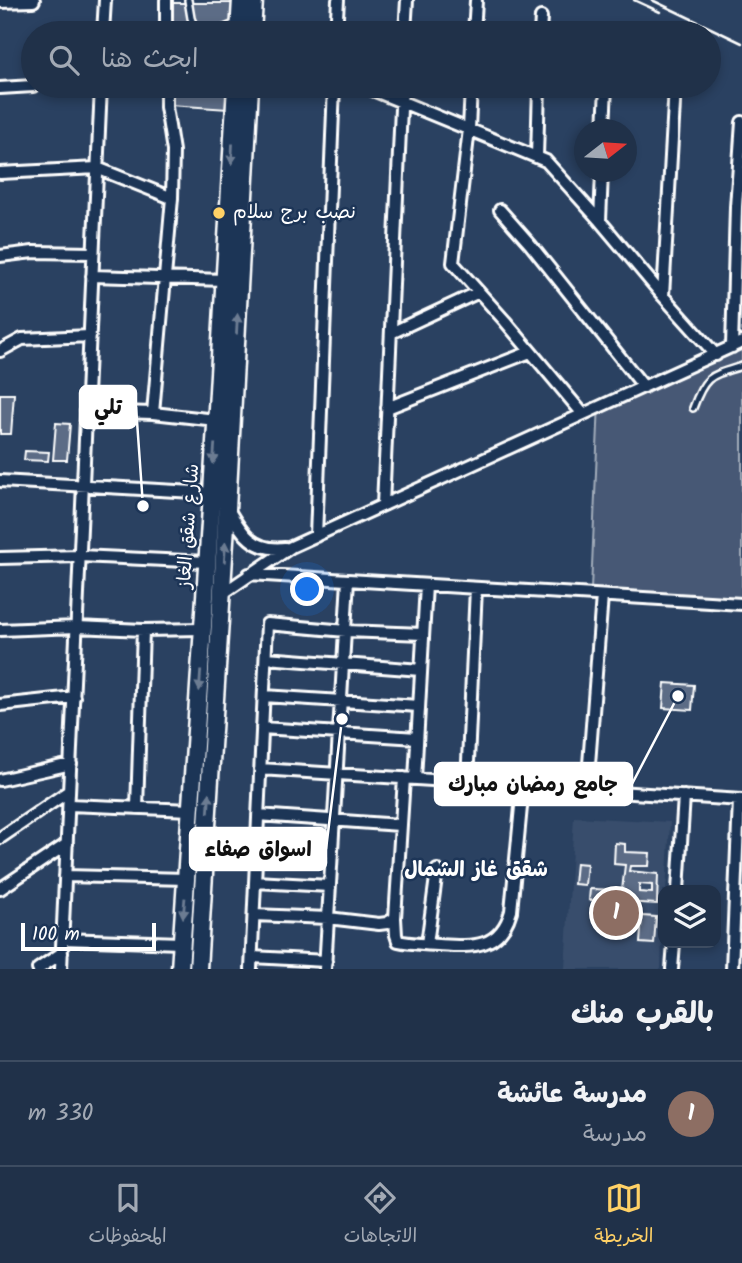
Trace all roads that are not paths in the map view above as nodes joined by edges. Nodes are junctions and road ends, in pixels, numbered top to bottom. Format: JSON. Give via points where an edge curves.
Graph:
{"nodes":[{"id":1,"x":33,"y":0,"type":"edge"},
{"id":2,"x":105,"y":0,"type":"edge"},
{"id":3,"x":166,"y":0,"type":"edge"},
{"id":4,"x":188,"y":0,"type":"edge"},
{"id":5,"x":241,"y":0,"type":"edge"},
{"id":6,"x":254,"y":0,"type":"edge"},
{"id":7,"x":338,"y":0,"type":"edge"},
{"id":8,"x":407,"y":0,"type":"edge"},
{"id":9,"x":0,"y":1,"type":"edge"},
{"id":10,"x":476,"y":1,"type":"edge"},
{"id":11,"x":541,"y":17,"type":"dead end"},
{"id":12,"x":104,"y":21,"type":"edge"},
{"id":13,"x":166,"y":21,"type":"edge"},
{"id":14,"x":192,"y":21,"type":"edge"},
{"id":15,"x":240,"y":21,"type":"edge"},
{"id":16,"x":253,"y":21,"type":"edge"},
{"id":17,"x":337,"y":21,"type":"edge"},
{"id":18,"x":406,"y":21,"type":"edge"},
{"id":19,"x":475,"y":21,"type":"edge"},
{"id":20,"x":541,"y":21,"type":"edge"},
{"id":21,"x":21,"y":87,"type":"edge"},
{"id":22,"x":0,"y":88,"type":"edge"},
{"id":23,"x":100,"y":98,"type":"edge"},
{"id":24,"x":166,"y":98,"type":"edge"},
{"id":25,"x":240,"y":98,"type":"edge"},
{"id":26,"x":240,"y":98,"type":"edge"},
{"id":27,"x":334,"y":98,"type":"edge"},
{"id":28,"x":392,"y":98,"type":"edge"},
{"id":29,"x":402,"y":98,"type":"edge"},
{"id":30,"x":470,"y":98,"type":"edge"},
{"id":31,"x":539,"y":98,"type":"edge"},
{"id":32,"x":605,"y":98,"type":"edge"},
{"id":33,"x":674,"y":98,"type":"edge"},
{"id":34,"x":402,"y":102,"type":"junction"},
{"id":35,"x":604,"y":119,"type":"edge"},
{"id":36,"x":742,"y":122,"type":"edge"},
{"id":37,"x":469,"y":129,"type":"junction"},
{"id":38,"x":537,"y":157,"type":"junction"},
{"id":39,"x":97,"y":168,"type":"junction"},
{"id":40,"x":0,"y":173,"type":"edge"},
{"id":41,"x":602,"y":182,"type":"edge"},
{"id":42,"x":172,"y":198,"type":"junction"},
{"id":43,"x":500,"y":210,"type":"dead end"},
{"id":44,"x":600,"y":222,"type":"junction"},
{"id":45,"x":93,"y":253,"type":"junction"},
{"id":46,"x":0,"y":256,"type":"edge"},
{"id":47,"x":92,"y":276,"type":"junction"},
{"id":48,"x":164,"y":278,"type":"junction"},
{"id":49,"x":225,"y":280,"type":"junction"},
{"id":50,"x":480,"y":292,"type":"junction"},
{"id":51,"x":663,"y":296,"type":"junction"},
{"id":52,"x":391,"y":333,"type":"junction"},
{"id":53,"x":90,"y":336,"type":"junction"},
{"id":54,"x":737,"y":344,"type":"edge"},
{"id":55,"x":0,"y":351,"type":"edge"},
{"id":56,"x":530,"y":352,"type":"junction"},
{"id":57,"x":716,"y":355,"type":"junction"},
{"id":58,"x":742,"y":366,"type":"edge"},
{"id":59,"x":227,"y":371,"type":"junction"},
{"id":60,"x":644,"y":387,"type":"junction"},
{"id":61,"x":387,"y":408,"type":"junction"},
{"id":62,"x":693,"y":408,"type":"dead end"},
{"id":63,"x":86,"y":411,"type":"junction"},
{"id":64,"x":153,"y":414,"type":"junction"},
{"id":65,"x":583,"y":414,"type":"junction"},
{"id":66,"x":216,"y":420,"type":"junction"},
{"id":67,"x":0,"y":481,"type":"edge"},
{"id":68,"x":83,"y":485,"type":"junction"},
{"id":69,"x":212,"y":494,"type":"junction"},
{"id":70,"x":383,"y":505,"type":"junction"},
{"id":71,"x":228,"y":509,"type":"junction"},
{"id":72,"x":316,"y":536,"type":"junction"},
{"id":73,"x":291,"y":547,"type":"junction"},
{"id":74,"x":80,"y":556,"type":"junction"},
{"id":75,"x":0,"y":558,"type":"edge"},
{"id":76,"x":207,"y":562,"type":"junction"},
{"id":77,"x":249,"y":574,"type":"junction"},
{"id":78,"x":348,"y":580,"type":"junction"},
{"id":79,"x":426,"y":585,"type":"junction"},
{"id":80,"x":476,"y":588,"type":"junction"},
{"id":81,"x":222,"y":594,"type":"junction"},
{"id":82,"x":602,"y":596,"type":"junction"},
{"id":83,"x":742,"y":604,"type":"edge"},
{"id":84,"x":77,"y":627,"type":"junction"},
{"id":85,"x":203,"y":629,"type":"junction"},
{"id":86,"x":0,"y":630,"type":"edge"},
{"id":87,"x":143,"y":630,"type":"junction"},
{"id":88,"x":346,"y":631,"type":"junction"},
{"id":89,"x":423,"y":634,"type":"junction"},
{"id":90,"x":266,"y":658,"type":"junction"},
{"id":91,"x":344,"y":664,"type":"junction"},
{"id":92,"x":421,"y":670,"type":"junction"},
{"id":93,"x":264,"y":696,"type":"junction"},
{"id":94,"x":74,"y":697,"type":"junction"},
{"id":95,"x":341,"y":701,"type":"junction"},
{"id":96,"x":0,"y":705,"type":"edge"},
{"id":97,"x":419,"y":706,"type":"junction"},
{"id":98,"x":262,"y":728,"type":"junction"},
{"id":99,"x":340,"y":733,"type":"junction"},
{"id":100,"x":417,"y":738,"type":"junction"},
{"id":101,"x":71,"y":764,"type":"junction"},
{"id":102,"x":260,"y":769,"type":"junction"},
{"id":103,"x":337,"y":774,"type":"junction"},
{"id":104,"x":410,"y":779,"type":"junction"},
{"id":105,"x":0,"y":780,"type":"edge"},
{"id":106,"x":467,"y":782,"type":"junction"},
{"id":107,"x":523,"y":786,"type":"junction"},
{"id":108,"x":587,"y":790,"type":"junction"},
{"id":109,"x":69,"y":791,"type":"junction"},
{"id":110,"x":684,"y":796,"type":"junction"},
{"id":111,"x":740,"y":800,"type":"edge"},
{"id":112,"x":69,"y":805,"type":"junction"},
{"id":113,"x":137,"y":808,"type":"junction"},
{"id":114,"x":191,"y":810,"type":"junction"},
{"id":115,"x":258,"y":815,"type":"junction"},
{"id":116,"x":334,"y":821,"type":"junction"},
{"id":117,"x":400,"y":825,"type":"junction"},
{"id":118,"x":0,"y":838,"type":"edge"},
{"id":119,"x":67,"y":844,"type":"junction"},
{"id":120,"x":437,"y":870,"type":"dead end"},
{"id":121,"x":65,"y":876,"type":"junction"},
{"id":122,"x":187,"y":879,"type":"junction"},
{"id":123,"x":255,"y":881,"type":"junction"},
{"id":124,"x":678,"y":885,"type":"edge"},
{"id":125,"x":330,"y":886,"type":"junction"},
{"id":126,"x":0,"y":889,"type":"edge"},
{"id":127,"x":254,"y":915,"type":"junction"},
{"id":128,"x":328,"y":918,"type":"junction"},
{"id":129,"x":395,"y":918,"type":"junction"},
{"id":130,"x":63,"y":939,"type":"junction"},
{"id":131,"x":181,"y":943,"type":"junction"},
{"id":132,"x":427,"y":944,"type":"junction"},
{"id":133,"x":674,"y":948,"type":"edge"},
{"id":134,"x":62,"y":953,"type":"junction"},
{"id":135,"x":252,"y":957,"type":"junction"},
{"id":136,"x":326,"y":965,"type":"edge"},
{"id":137,"x":38,"y":969,"type":"edge"},
{"id":138,"x":61,"y":969,"type":"edge"},
{"id":139,"x":180,"y":969,"type":"edge"},
{"id":140,"x":198,"y":969,"type":"edge"},
{"id":141,"x":251,"y":969,"type":"edge"},
{"id":142,"x":672,"y":969,"type":"edge"},
{"id":143,"x":732,"y":969,"type":"edge"}],
"edges":[{"from":1,"to":9,"type":"street"},
{"from":2,"to":12,"type":"street"},
{"from":3,"to":13,"type":"street"},
{"from":4,"to":14,"type":"lane"},
{"from":5,"to":15,"type":"main road"},
{"from":6,"to":16,"type":"main road"},
{"from":7,"to":17,"type":"street"},
{"from":8,"to":18,"type":"street"},
{"from":10,"to":19,"type":"street"},
{"from":11,"to":20,"type":"street"},
{"from":21,"to":22,"type":"street"},
{"from":23,"to":39,"type":"street"},
{"from":24,"to":42,"type":"street","via":[[173,151]]},
{"from":25,"to":49,"type":"main road","name":"شارع شقق الغاز","one_way":true},
{"from":59,"to":26,"type":"main road","name":"شارع شقق الغاز","one_way":true},
{"from":27,"to":72,"type":"street"},
{"from":28,"to":34,"type":"street"},
{"from":29,"to":34,"type":"street"},
{"from":30,"to":37,"type":"street"},
{"from":31,"to":38,"type":"street"},
{"from":32,"to":35,"type":"street"},
{"from":33,"to":51,"type":"street"},
{"from":34,"to":37,"type":"street"},
{"from":34,"to":52,"type":"street"},
{"from":36,"to":54,"type":"street","via":[[736,208]]},
{"from":37,"to":38,"type":"street"},
{"from":37,"to":50,"type":"street","via":[[453,263]]},
{"from":38,"to":44,"type":"street","via":[[546,160]]},
{"from":39,"to":40,"type":"street"},
{"from":39,"to":42,"type":"street"},
{"from":39,"to":45,"type":"street"},
{"from":41,"to":44,"type":"street"},
{"from":42,"to":48,"type":"street"},
{"from":43,"to":60,"type":"street"},
{"from":44,"to":51,"type":"street"},
{"from":45,"to":46,"type":"street"},
{"from":45,"to":47,"type":"street"},
{"from":47,"to":48,"type":"street"},
{"from":47,"to":53,"type":"street"},
{"from":48,"to":49,"type":"street"},
{"from":48,"to":64,"type":"street"},
{"from":49,"to":59,"type":"main road","name":"شارع شقق الغاز"},
{"from":50,"to":52,"type":"street"},
{"from":50,"to":56,"type":"street"},
{"from":51,"to":57,"type":"street"},
{"from":52,"to":61,"type":"street"},
{"from":53,"to":55,"type":"street","via":[[22,340]]},
{"from":53,"to":63,"type":"street"},
{"from":54,"to":57,"type":"street"},
{"from":56,"to":61,"type":"street"},
{"from":56,"to":65,"type":"street"},
{"from":57,"to":60,"type":"street"},
{"from":58,"to":62,"type":"lane","via":[[707,380]]},
{"from":59,"to":66,"type":"main road","name":"شارع شقق الغاز"},
{"from":59,"to":71,"type":"main road","name":"شارع شقق الغاز"},
{"from":60,"to":65,"type":"street"},
{"from":61,"to":70,"type":"street"},
{"from":63,"to":64,"type":"street"},
{"from":63,"to":68,"type":"street"},
{"from":64,"to":66,"type":"street"},
{"from":65,"to":70,"type":"street"},
{"from":66,"to":69,"type":"main road","name":"شارع شقق الغاز","one_way":true},
{"from":67,"to":68,"type":"street"},
{"from":68,"to":69,"type":"street"},
{"from":68,"to":74,"type":"street"},
{"from":69,"to":76,"type":"main road","name":"شارع شقق الغاز"},
{"from":70,"to":72,"type":"street"},
{"from":71,"to":73,"type":"street","via":[[250,540],[269,549]]},
{"from":81,"to":71,"type":"main road","name":"شارع شقق الغاز","one_way":true},
{"from":72,"to":73,"type":"street"},
{"from":73,"to":77,"type":"street"},
{"from":74,"to":75,"type":"street"},
{"from":74,"to":76,"type":"street"},
{"from":74,"to":84,"type":"street"},
{"from":76,"to":85,"type":"main road","name":"شارع شقق الغاز"},
{"from":77,"to":78,"type":"street"},
{"from":77,"to":81,"type":"street"},
{"from":78,"to":79,"type":"street"},
{"from":78,"to":88,"type":"street"},
{"from":79,"to":80,"type":"street"},
{"from":79,"to":89,"type":"street"},
{"from":80,"to":82,"type":"street"},
{"from":80,"to":106,"type":"street"},
{"from":140,"to":81,"type":"main road","name":"شارع شقق الغاز","one_way":true},
{"from":82,"to":83,"type":"street"},
{"from":82,"to":108,"type":"street"},
{"from":84,"to":86,"type":"street"},
{"from":84,"to":87,"type":"street"},
{"from":84,"to":94,"type":"street"},
{"from":85,"to":87,"type":"street"},
{"from":85,"to":114,"type":"main road","name":"شارع شقق الغاز","one_way":true},
{"from":87,"to":113,"type":"street"},
{"from":88,"to":89,"type":"street"},
{"from":88,"to":90,"type":"street","via":[[267,624]]},
{"from":88,"to":91,"type":"street"},
{"from":89,"to":92,"type":"street"},
{"from":90,"to":91,"type":"street"},
{"from":90,"to":93,"type":"street"},
{"from":91,"to":92,"type":"street"},
{"from":91,"to":95,"type":"street"},
{"from":92,"to":97,"type":"street"},
{"from":93,"to":95,"type":"street"},
{"from":93,"to":98,"type":"street"},
{"from":94,"to":96,"type":"street"},
{"from":94,"to":101,"type":"street"},
{"from":95,"to":97,"type":"street"},
{"from":95,"to":99,"type":"street"},
{"from":97,"to":100,"type":"street"},
{"from":98,"to":99,"type":"street"},
{"from":98,"to":102,"type":"street"},
{"from":99,"to":100,"type":"street"},
{"from":99,"to":103,"type":"street"},
{"from":100,"to":104,"type":"street"},
{"from":101,"to":105,"type":"street"},
{"from":101,"to":109,"type":"street"},
{"from":102,"to":103,"type":"street"},
{"from":102,"to":115,"type":"street"},
{"from":103,"to":104,"type":"street"},
{"from":103,"to":116,"type":"street"},
{"from":104,"to":106,"type":"street"},
{"from":104,"to":117,"type":"street"},
{"from":106,"to":107,"type":"street"},
{"from":107,"to":108,"type":"street"},
{"from":107,"to":132,"type":"street","via":[[508,922],[495,938],[475,946]]},
{"from":108,"to":110,"type":"street"},
{"from":109,"to":112,"type":"street"},
{"from":109,"to":118,"type":"street"},
{"from":110,"to":111,"type":"street"},
{"from":110,"to":124,"type":"street"},
{"from":111,"to":143,"type":"street"},
{"from":112,"to":113,"type":"street"},
{"from":112,"to":119,"type":"street"},
{"from":113,"to":114,"type":"street"},
{"from":114,"to":122,"type":"main road","name":"شارع شقق الغاز"},
{"from":115,"to":116,"type":"street"},
{"from":115,"to":123,"type":"street"},
{"from":116,"to":117,"type":"street"},
{"from":116,"to":125,"type":"street"},
{"from":117,"to":129,"type":"street"},
{"from":119,"to":121,"type":"street"},
{"from":119,"to":126,"type":"street"},
{"from":120,"to":132,"type":"street"},
{"from":121,"to":122,"type":"street"},
{"from":121,"to":130,"type":"street"},
{"from":122,"to":131,"type":"main road","name":"شارع شقق الغاز","one_way":true},
{"from":123,"to":125,"type":"street"},
{"from":123,"to":127,"type":"street"},
{"from":125,"to":128,"type":"street"},
{"from":127,"to":128,"type":"street"},
{"from":127,"to":135,"type":"street"},
{"from":128,"to":129,"type":"street","via":[[379,924]]},
{"from":128,"to":136,"type":"street"},
{"from":129,"to":132,"type":"street","via":[[398,941]]},
{"from":130,"to":131,"type":"street"},
{"from":130,"to":134,"type":"street"},
{"from":131,"to":139,"type":"main road","name":"شارع شقق الغاز"},
{"from":133,"to":142,"type":"street"},
{"from":134,"to":137,"type":"street"},
{"from":134,"to":138,"type":"street"},
{"from":135,"to":136,"type":"street"},
{"from":135,"to":141,"type":"street"}]}
